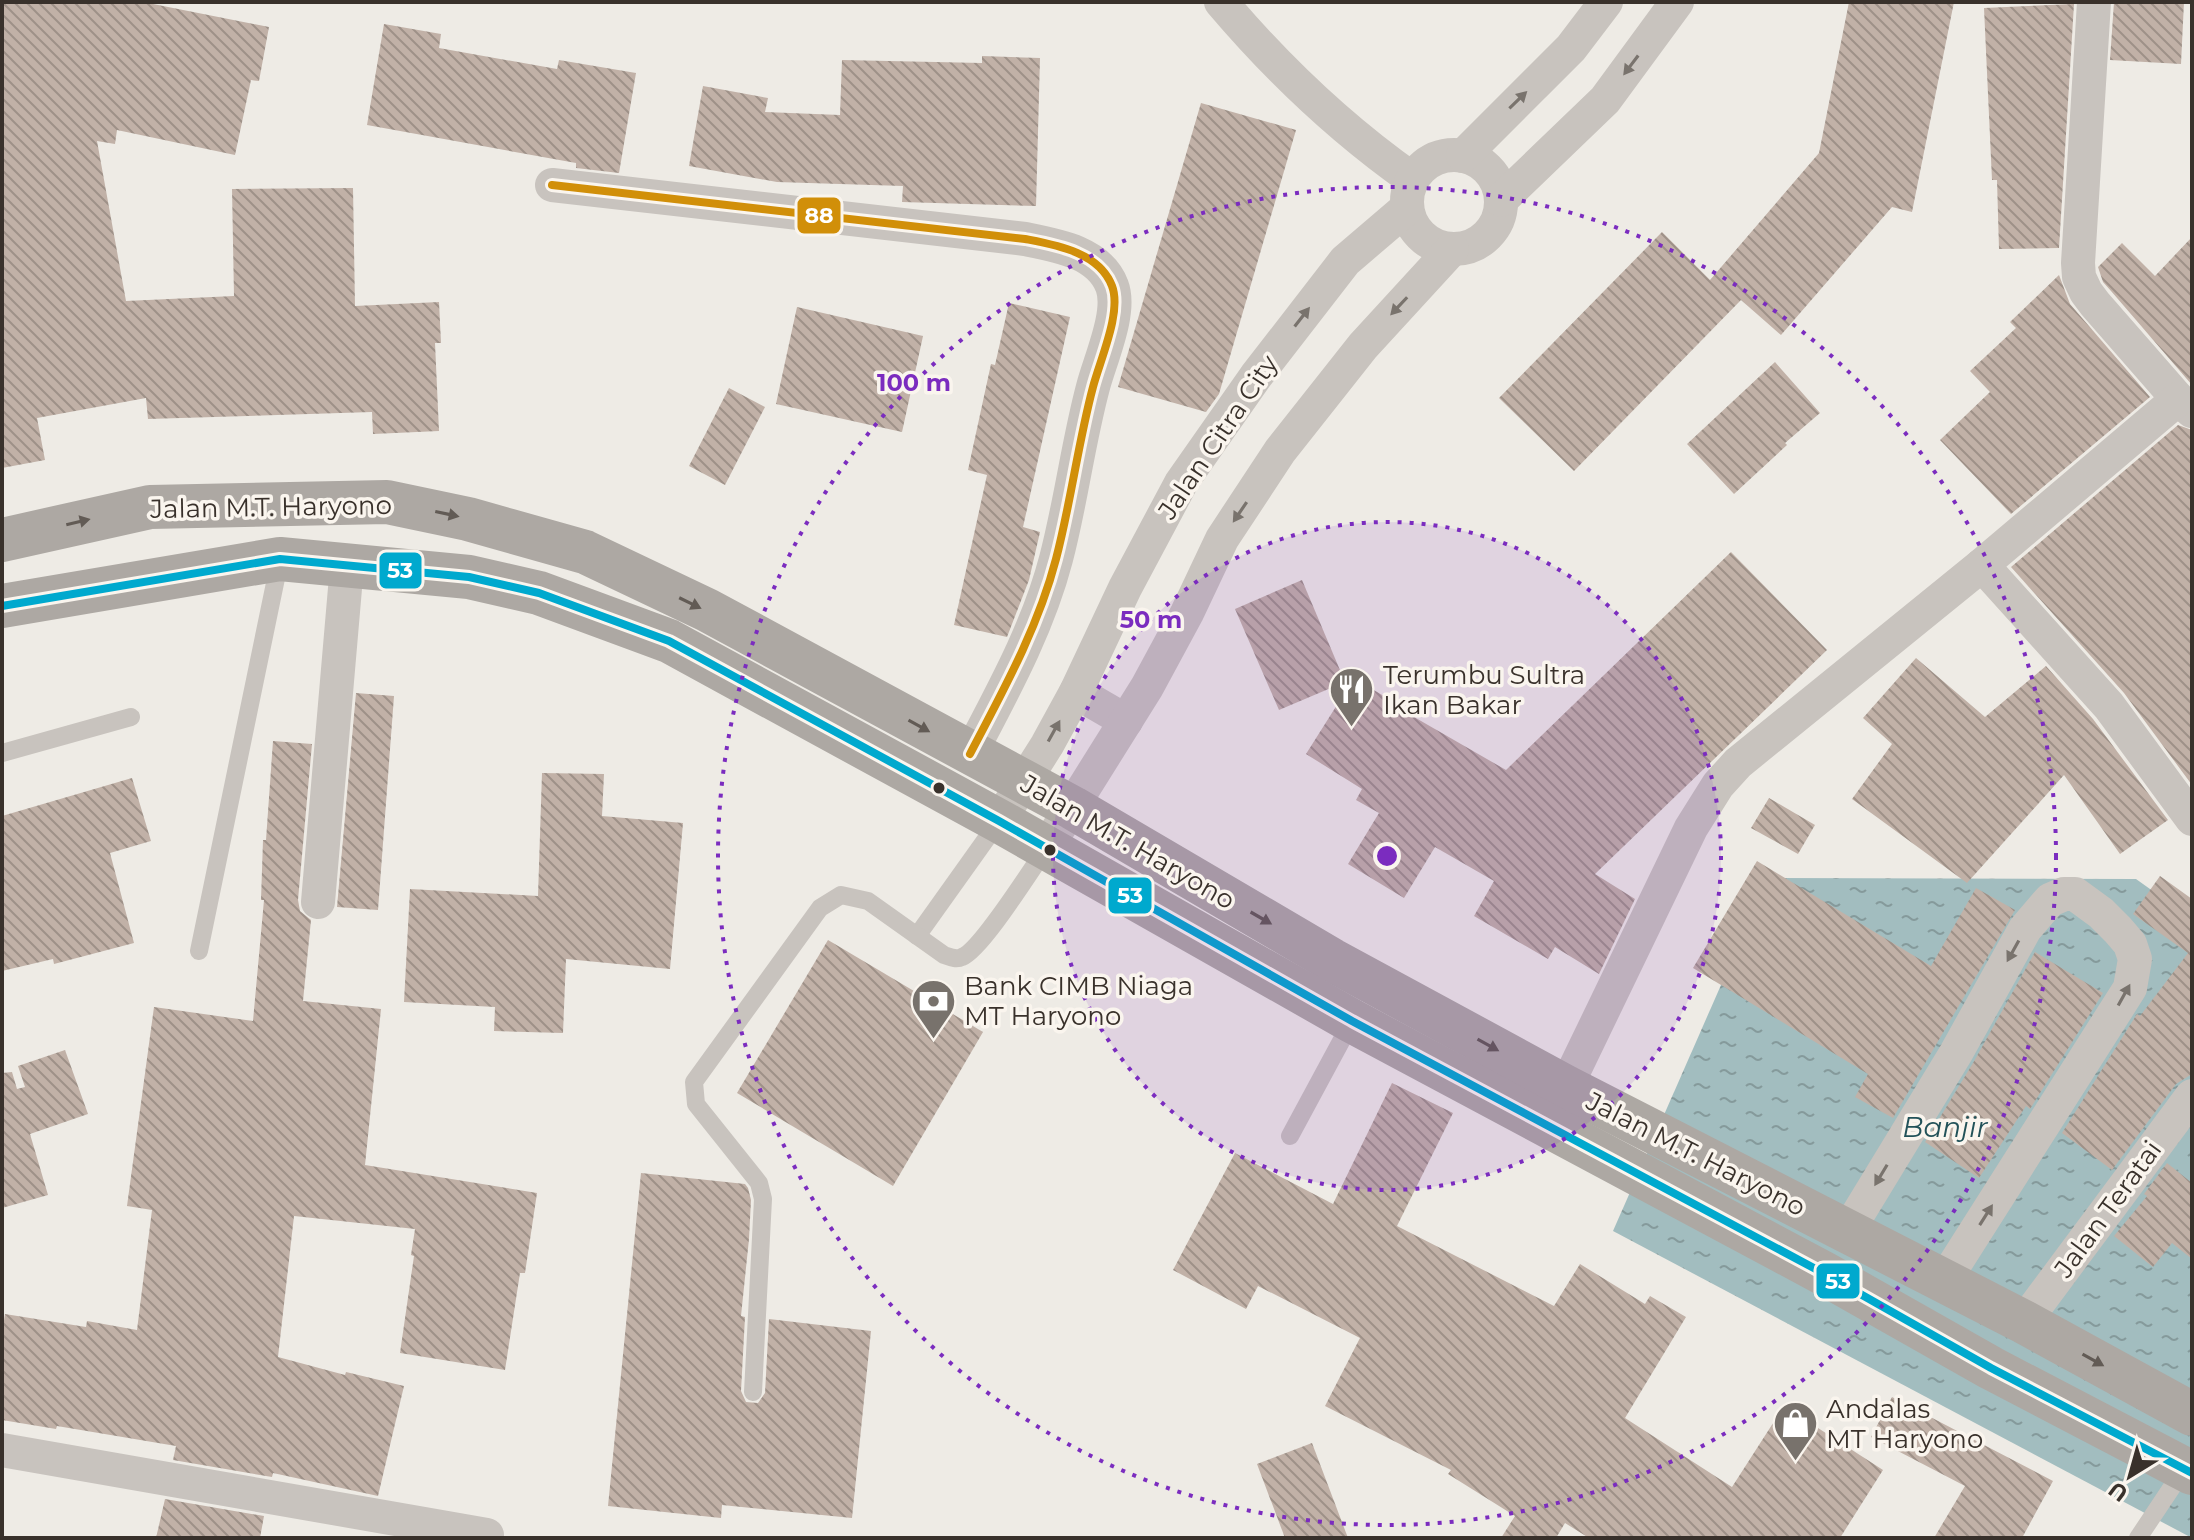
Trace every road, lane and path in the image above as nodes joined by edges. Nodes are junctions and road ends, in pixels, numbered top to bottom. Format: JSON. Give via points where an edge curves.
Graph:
{"nodes":[{"id":1,"x":1221,"y":2,"type":"edge"},
{"id":2,"x":1606,"y":2,"type":"edge"},
{"id":3,"x":1677,"y":2,"type":"edge"},
{"id":4,"x":2094,"y":2,"type":"edge"},
{"id":5,"x":1463,"y":156,"type":"junction"},
{"id":6,"x":552,"y":185,"type":"dead end"},
{"id":7,"x":1410,"y":193,"type":"junction"},
{"id":8,"x":1501,"y":200,"type":"junction"},
{"id":9,"x":1452,"y":249,"type":"junction"},
{"id":10,"x":2185,"y":405,"type":"edge"},
{"id":11,"x":2,"y":540,"type":"edge"},
{"id":12,"x":280,"y":559,"type":"junction"},
{"id":13,"x":347,"y":565,"type":"junction"},
{"id":14,"x":1982,"y":565,"type":"junction"},
{"id":15,"x":2,"y":606,"type":"edge"},
{"id":16,"x":1076,"y":692,"type":"junction"},
{"id":17,"x":131,"y":717,"type":"dead end"},
{"id":18,"x":1126,"y":721,"type":"junction"},
{"id":19,"x":2,"y":753,"type":"edge"},
{"id":20,"x":970,"y":754,"type":"junction"},
{"id":21,"x":1023,"y":782,"type":"junction"},
{"id":22,"x":1073,"y":808,"type":"junction"},
{"id":23,"x":2192,"y":819,"type":"edge"},
{"id":24,"x":999,"y":821,"type":"junction"},
{"id":25,"x":1045,"y":850,"type":"junction"},
{"id":26,"x":318,"y":902,"type":"dead end"},
{"id":27,"x":917,"y":936,"type":"junction"},
{"id":28,"x":199,"y":951,"type":"dead end"},
{"id":29,"x":1352,"y":1021,"type":"junction"},
{"id":30,"x":1566,"y":1087,"type":"junction"},
{"id":31,"x":2192,"y":1096,"type":"edge"},
{"id":32,"x":1290,"y":1136,"type":"dead end"},
{"id":33,"x":1847,"y":1232,"type":"junction"},
{"id":34,"x":1944,"y":1281,"type":"junction"},
{"id":35,"x":2024,"y":1322,"type":"junction"},
{"id":36,"x":753,"y":1392,"type":"dead end"},
{"id":37,"x":2192,"y":1414,"type":"edge"},
{"id":38,"x":2,"y":1450,"type":"edge"},
{"id":39,"x":2188,"y":1471,"type":"edge"},
{"id":40,"x":487,"y":1535,"type":"dead end"},
{"id":41,"x":2138,"y":1538,"type":"edge"}],
"edges":[{"from":1,"to":7,"type":"street","via":[[1261,49],[1384,159]]},
{"from":5,"to":2,"type":"street","one_way":true,"via":[[1571,48]]},
{"from":3,"to":8,"type":"street","one_way":true,"via":[[1605,100]]},
{"from":4,"to":10,"type":"street","via":[[2079,277],[2102,313]]},
{"from":5,"to":7,"type":"street","via":[[1428,161]]},
{"from":5,"to":8,"type":"street","via":[[1489,170]]},
{"from":6,"to":20,"type":"street","via":[[1025,239],[1076,252],[1105,274],[1115,298],[1112,321],[1056,561],[1023,652]]},
{"from":7,"to":9,"type":"street","via":[[1410,219],[1419,233],[1431,244]]},
{"from":16,"to":7,"type":"street","name":"Jalan Citra City","one_way":true,"via":[[1181,483],[1345,261]]},
{"from":8,"to":9,"type":"street","via":[[1491,232],[1464,249]]},
{"from":9,"to":18,"type":"street","one_way":true,"via":[[1363,346],[1280,451],[1222,539]]},
{"from":10,"to":14,"type":"street"},
{"from":11,"to":20,"type":"main road","name":"Jalan M.T. Haryono","one_way":true,"via":[[150,507],[387,502],[468,519],[585,552],[707,610]]},
{"from":12,"to":13,"type":"main road","name":"Jalan M.T. Haryono"},
{"from":12,"to":15,"type":"main road","name":"Jalan M.T. Haryono"},
{"from":12,"to":28,"type":"lane"},
{"from":13,"to":24,"type":"main road","name":"Jalan M.T. Haryono","via":[[469,577],[539,593],[669,641]]},
{"from":13,"to":26,"type":"street"},
{"from":14,"to":23,"type":"street","via":[[2109,706]]},
{"from":14,"to":30,"type":"street","via":[[1738,763],[1718,785],[1672,863]]},
{"from":16,"to":18,"type":"street"},
{"from":21,"to":16,"type":"street","name":"Jalan Citra City","one_way":true},
{"from":17,"to":19,"type":"lane"},
{"from":18,"to":22,"type":"street"},
{"from":20,"to":21,"type":"main road","name":"Jalan M.T. Haryono"},
{"from":21,"to":22,"type":"main road","name":"Jalan M.T. Haryono"},
{"from":21,"to":24,"type":"street","name":"Jalan Citra City"},
{"from":22,"to":25,"type":"street"},
{"from":22,"to":30,"type":"main road","name":"Jalan M.T. Haryono","one_way":true,"via":[[1332,960]]},
{"from":24,"to":25,"type":"main road","name":"Jalan M.T. Haryono"},
{"from":24,"to":27,"type":"lane"},
{"from":25,"to":27,"type":"lane","via":[[980,942],[962,958],[944,955]]},
{"from":25,"to":29,"type":"main road","name":"Jalan M.T. Haryono"},
{"from":27,"to":36,"type":"lane","via":[[868,901],[841,895],[820,908],[694,1082],[696,1104],[759,1183],[763,1199]]},
{"from":29,"to":32,"type":"lane"},
{"from":29,"to":39,"type":"main road","name":"Jalan M.T. Haryono"},
{"from":30,"to":33,"type":"main road","name":"Jalan M.T. Haryono"},
{"from":31,"to":35,"type":"street","name":"Jalan Teratai"},
{"from":33,"to":34,"type":"main road","name":"Jalan M.T. Haryono"},
{"from":34,"to":33,"type":"street","one_way":true,"via":[[2130,988],[2135,959],[2130,944],[2075,894],[2050,900],[2025,929]]},
{"from":34,"to":35,"type":"main road","name":"Jalan M.T. Haryono"},
{"from":35,"to":37,"type":"main road","name":"Jalan M.T. Haryono","one_way":true},
{"from":38,"to":40,"type":"street"},
{"from":39,"to":41,"type":"lane"}]}
